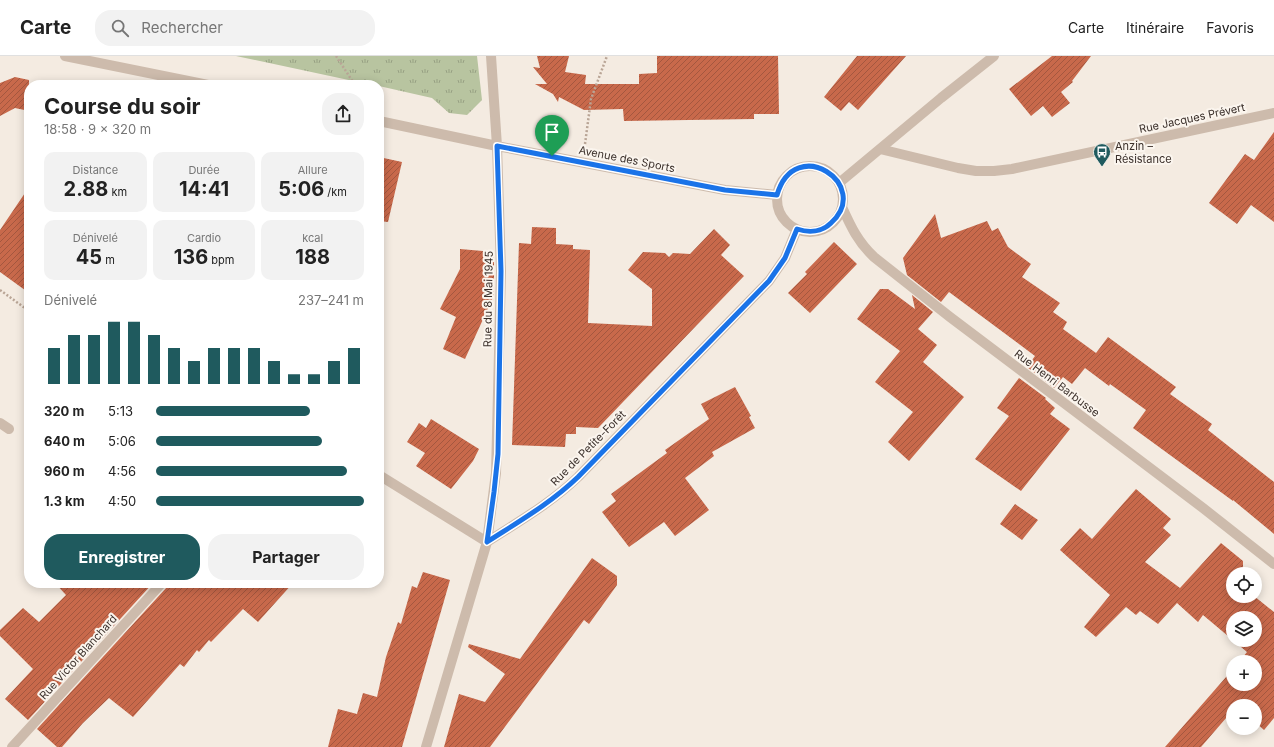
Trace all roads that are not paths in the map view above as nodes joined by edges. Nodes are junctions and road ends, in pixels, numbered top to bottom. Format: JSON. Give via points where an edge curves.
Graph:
{"nodes":[{"id":1,"x":65,"y":56,"type":"edge"},
{"id":2,"x":491,"y":56,"type":"edge"},
{"id":3,"x":994,"y":56,"type":"edge"},
{"id":4,"x":183,"y":80,"type":"edge"},
{"id":5,"x":1274,"y":113,"type":"edge"},
{"id":6,"x":384,"y":122,"type":"edge"},
{"id":7,"x":497,"y":146,"type":"junction"},
{"id":8,"x":880,"y":149,"type":"junction"},
{"id":9,"x":839,"y":183,"type":"junction"},
{"id":10,"x":777,"y":195,"type":"junction"},
{"id":11,"x":842,"y":207,"type":"junction"},
{"id":12,"x":797,"y":229,"type":"junction"},
{"id":13,"x":0,"y":423,"type":"edge"},
{"id":14,"x":9,"y":429,"type":"dead end"},
{"id":15,"x":384,"y":478,"type":"edge"},
{"id":16,"x":487,"y":542,"type":"junction"},
{"id":17,"x":1274,"y":564,"type":"edge"},
{"id":18,"x":157,"y":588,"type":"edge"},
{"id":19,"x":12,"y":747,"type":"edge"},
{"id":20,"x":426,"y":747,"type":"edge"}],
"edges":[{"from":1,"to":4,"type":"street"},
{"from":2,"to":7,"type":"street","name":"Rue du 8 Mai 1945"},
{"from":3,"to":8,"type":"street"},
{"from":5,"to":8,"type":"street","name":"Rue Jacques Prévert","via":[[1012,169],[976,171]]},
{"from":6,"to":7,"type":"street","name":"Avenue des Sports"},
{"from":7,"to":10,"type":"street","name":"Avenue des Sports","via":[[725,190]]},
{"from":7,"to":16,"type":"street","name":"Rue du 8 Mai 1945","via":[[501,271],[498,454]]},
{"from":8,"to":9,"type":"street"},
{"from":9,"to":10,"type":"street","via":[[832,174],[823,169],[801,167],[787,175]]},
{"from":9,"to":11,"type":"street","via":[[843,197]]},
{"from":10,"to":12,"type":"street","via":[[781,215]]},
{"from":11,"to":12,"type":"street","via":[[837,218],[829,226],[808,232]]},
{"from":11,"to":17,"type":"street","name":"Rue Henri Barbusse","via":[[854,232],[874,257]]},
{"from":12,"to":16,"type":"street","name":"Rue de Petite-Forêt","via":[[785,258],[769,281],[578,477],[551,500]]},
{"from":13,"to":14,"type":"street"},
{"from":15,"to":16,"type":"street"},
{"from":16,"to":20,"type":"street"},
{"from":18,"to":19,"type":"street","name":"Rue Victor Blanchard"}]}
